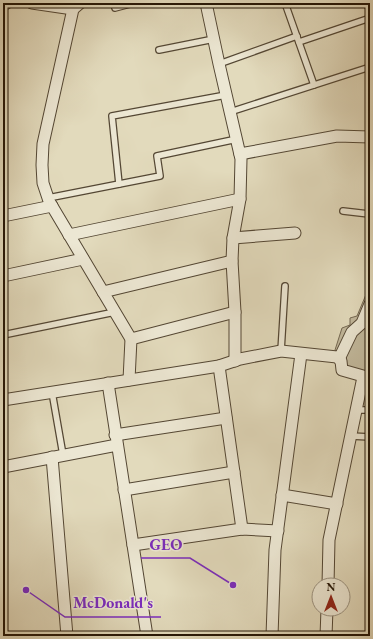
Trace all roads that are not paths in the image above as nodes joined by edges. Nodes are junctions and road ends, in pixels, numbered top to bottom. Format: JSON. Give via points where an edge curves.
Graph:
{"nodes":[{"id":1,"x":8,"y":3,"type":"edge"},
{"id":2,"x":32,"y":3,"type":"edge"},
{"id":3,"x":134,"y":3,"type":"edge"},
{"id":4,"x":206,"y":3,"type":"edge"},
{"id":5,"x":285,"y":3,"type":"edge"},
{"id":6,"x":367,"y":3,"type":"edge"},
{"id":7,"x":3,"y":4,"type":"edge"},
{"id":8,"x":77,"y":6,"type":"edge"},
{"id":9,"x":115,"y":8,"type":"dead end"},
{"id":10,"x":370,"y":12,"type":"edge"},
{"id":11,"x":370,"y":18,"type":"edge"},
{"id":12,"x":297,"y":36,"type":"junction"},
{"id":13,"x":214,"y":39,"type":"junction"},
{"id":14,"x":299,"y":42,"type":"junction"},
{"id":15,"x":160,"y":50,"type":"dead end"},
{"id":16,"x":219,"y":64,"type":"junction"},
{"id":17,"x":370,"y":67,"type":"edge"},
{"id":18,"x":314,"y":85,"type":"junction"},
{"id":19,"x":226,"y":95,"type":"junction"},
{"id":20,"x":230,"y":112,"type":"junction"},
{"id":21,"x":370,"y":137,"type":"edge"},
{"id":22,"x":237,"y":139,"type":"junction"},
{"id":23,"x":240,"y":154,"type":"junction"},
{"id":24,"x":119,"y":184,"type":"junction"},
{"id":25,"x":240,"y":199,"type":"junction"},
{"id":26,"x":50,"y":202,"type":"junction"},
{"id":27,"x":343,"y":210,"type":"dead end"},
{"id":28,"x":370,"y":212,"type":"edge"},
{"id":29,"x":3,"y":216,"type":"edge"},
{"id":30,"x":295,"y":233,"type":"dead end"},
{"id":31,"x":69,"y":235,"type":"junction"},
{"id":32,"x":233,"y":238,"type":"junction"},
{"id":33,"x":83,"y":259,"type":"junction"},
{"id":34,"x":232,"y":261,"type":"junction"},
{"id":35,"x":3,"y":276,"type":"edge"},
{"id":36,"x":286,"y":286,"type":"dead end"},
{"id":37,"x":103,"y":292,"type":"junction"},
{"id":38,"x":370,"y":304,"type":"edge"},
{"id":39,"x":115,"y":312,"type":"junction"},
{"id":40,"x":235,"y":312,"type":"junction"},
{"id":41,"x":3,"y":335,"type":"edge"},
{"id":42,"x":131,"y":339,"type":"junction"},
{"id":43,"x":281,"y":351,"type":"junction"},
{"id":44,"x":301,"y":354,"type":"junction"},
{"id":45,"x":339,"y":359,"type":"junction"},
{"id":46,"x":235,"y":361,"type":"junction"},
{"id":47,"x":218,"y":366,"type":"junction"},
{"id":48,"x":366,"y":377,"type":"edge"},
{"id":49,"x":129,"y":380,"type":"junction"},
{"id":50,"x":108,"y":383,"type":"junction"},
{"id":51,"x":52,"y":392,"type":"junction"},
{"id":52,"x":3,"y":400,"type":"edge"},
{"id":53,"x":356,"y":410,"type":"junction"},
{"id":54,"x":370,"y":410,"type":"edge"},
{"id":55,"x":226,"y":418,"type":"junction"},
{"id":56,"x":351,"y":436,"type":"junction"},
{"id":57,"x":370,"y":437,"type":"edge"},
{"id":58,"x":116,"y":440,"type":"junction"},
{"id":59,"x":58,"y":456,"type":"junction"},
{"id":60,"x":3,"y":466,"type":"edge"},
{"id":61,"x":234,"y":472,"type":"junction"},
{"id":62,"x":124,"y":490,"type":"junction"},
{"id":63,"x":282,"y":495,"type":"junction"},
{"id":64,"x":337,"y":504,"type":"junction"},
{"id":65,"x":242,"y":529,"type":"junction"},
{"id":66,"x":278,"y":531,"type":"junction"},
{"id":67,"x":133,"y":545,"type":"junction"},
{"id":68,"x":328,"y":577,"type":"edge"},
{"id":69,"x":327,"y":617,"type":"edge"},
{"id":70,"x":67,"y":636,"type":"edge"},
{"id":71,"x":147,"y":636,"type":"edge"},
{"id":72,"x":272,"y":636,"type":"edge"},
{"id":73,"x":326,"y":636,"type":"edge"}],
"edges":[{"from":1,"to":7,"type":"street"},
{"from":2,"to":8,"type":"street"},
{"from":3,"to":9,"type":"lane"},
{"from":4,"to":13,"type":"street"},
{"from":5,"to":12,"type":"lane"},
{"from":6,"to":10,"type":"lane"},
{"from":8,"to":26,"type":"street","via":[[43,144],[44,183]]},
{"from":11,"to":14,"type":"lane"},
{"from":12,"to":14,"type":"lane"},
{"from":12,"to":16,"type":"lane"},
{"from":13,"to":15,"type":"lane"},
{"from":13,"to":16,"type":"street"},
{"from":14,"to":18,"type":"lane"},
{"from":16,"to":19,"type":"street"},
{"from":17,"to":18,"type":"lane"},
{"from":18,"to":20,"type":"lane"},
{"from":19,"to":20,"type":"street"},
{"from":19,"to":24,"type":"lane","via":[[112,116]]},
{"from":20,"to":22,"type":"street"},
{"from":21,"to":23,"type":"street","via":[[337,136]]},
{"from":22,"to":23,"type":"street"},
{"from":22,"to":24,"type":"lane","via":[[157,156],[160,176]]},
{"from":23,"to":25,"type":"street"},
{"from":24,"to":26,"type":"lane"},
{"from":25,"to":31,"type":"street"},
{"from":25,"to":32,"type":"street"},
{"from":26,"to":29,"type":"street"},
{"from":26,"to":31,"type":"street"},
{"from":27,"to":28,"type":"lane","via":[[369,214]]},
{"from":30,"to":32,"type":"street"},
{"from":31,"to":33,"type":"street"},
{"from":32,"to":34,"type":"street"},
{"from":33,"to":35,"type":"street"},
{"from":33,"to":37,"type":"street"},
{"from":34,"to":37,"type":"street"},
{"from":34,"to":40,"type":"street"},
{"from":36,"to":43,"type":"lane"},
{"from":37,"to":39,"type":"street"},
{"from":38,"to":45,"type":"street","via":[[362,323],[352,332]]},
{"from":39,"to":41,"type":"lane"},
{"from":39,"to":42,"type":"street"},
{"from":40,"to":42,"type":"street"},
{"from":40,"to":46,"type":"street"},
{"from":42,"to":49,"type":"street"},
{"from":43,"to":44,"type":"street"},
{"from":43,"to":46,"type":"street"},
{"from":44,"to":45,"type":"street"},
{"from":44,"to":63,"type":"street"},
{"from":45,"to":48,"type":"street","via":[[342,370]]},
{"from":46,"to":47,"type":"street"},
{"from":47,"to":49,"type":"street"},
{"from":47,"to":55,"type":"street"},
{"from":48,"to":53,"type":"street"},
{"from":49,"to":50,"type":"street"},
{"from":50,"to":51,"type":"street"},
{"from":50,"to":58,"type":"street"},
{"from":51,"to":52,"type":"street"},
{"from":51,"to":59,"type":"lane"},
{"from":53,"to":54,"type":"lane"},
{"from":53,"to":56,"type":"street"},
{"from":55,"to":58,"type":"street"},
{"from":55,"to":61,"type":"street"},
{"from":56,"to":57,"type":"lane"},
{"from":56,"to":64,"type":"street"},
{"from":58,"to":59,"type":"street"},
{"from":58,"to":62,"type":"street"},
{"from":59,"to":60,"type":"street"},
{"from":59,"to":70,"type":"street"},
{"from":61,"to":62,"type":"street"},
{"from":61,"to":65,"type":"street"},
{"from":62,"to":67,"type":"street"},
{"from":63,"to":64,"type":"street"},
{"from":63,"to":66,"type":"street"},
{"from":64,"to":68,"type":"street","via":[[329,540]]},
{"from":65,"to":66,"type":"street"},
{"from":65,"to":67,"type":"street"},
{"from":66,"to":72,"type":"street"},
{"from":67,"to":71,"type":"street"},
{"from":69,"to":73,"type":"street"}]}
